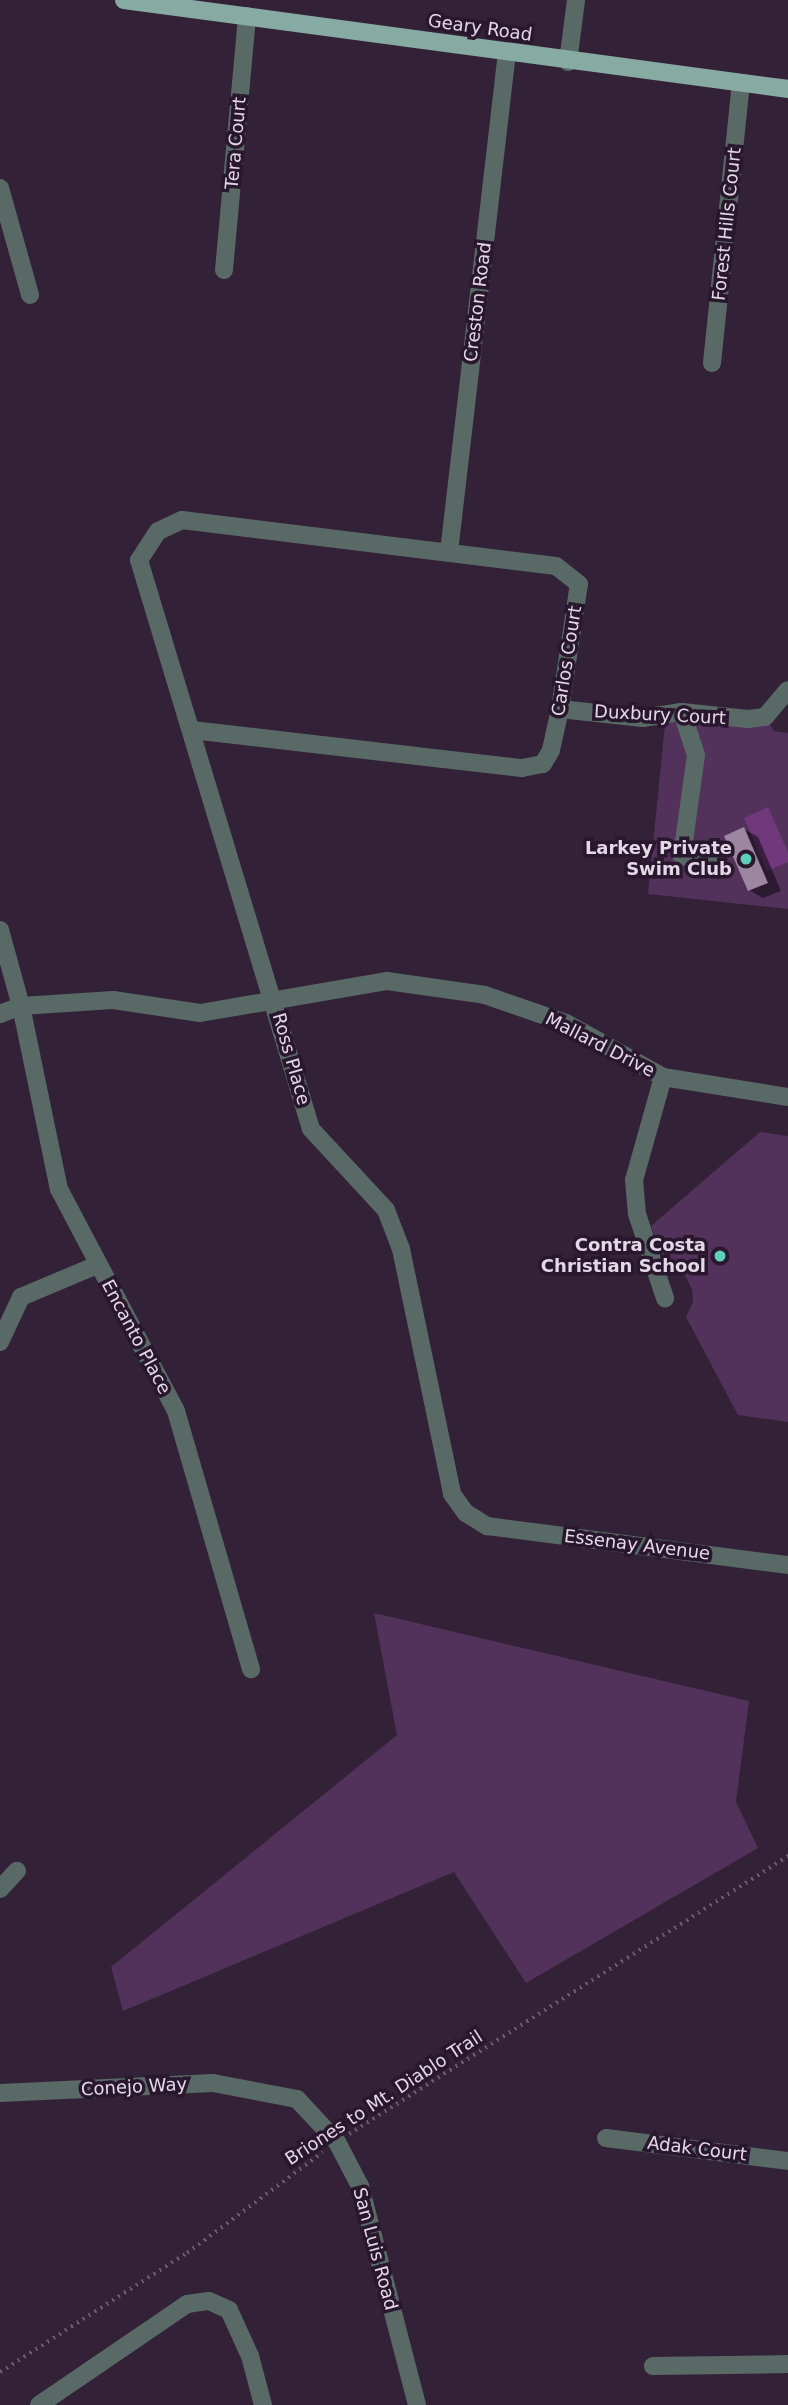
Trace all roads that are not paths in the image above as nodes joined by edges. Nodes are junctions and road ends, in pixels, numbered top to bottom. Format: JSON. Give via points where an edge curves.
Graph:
{"nodes":[{"id":1,"x":124,"y":0,"type":"edge"},
{"id":2,"x":576,"y":0,"type":"edge"},
{"id":3,"x":247,"y":16,"type":"junction"},
{"id":4,"x":507,"y":52,"type":"junction"},
{"id":5,"x":568,"y":62,"type":"junction"},
{"id":6,"x":741,"y":84,"type":"junction"},
{"id":7,"x":788,"y":89,"type":"edge"},
{"id":8,"x":0,"y":188,"type":"edge"},
{"id":9,"x":224,"y":270,"type":"dead end"},
{"id":10,"x":30,"y":295,"type":"dead end"},
{"id":11,"x":712,"y":363,"type":"dead end"},
{"id":12,"x":449,"y":552,"type":"junction"},
{"id":13,"x":139,"y":560,"type":"joint"},
{"id":14,"x":788,"y":690,"type":"edge"},
{"id":15,"x":560,"y":709,"type":"junction"},
{"id":16,"x":682,"y":712,"type":"junction"},
{"id":17,"x":192,"y":730,"type":"junction"},
{"id":18,"x":714,"y":859,"type":"dead end"},
{"id":19,"x":0,"y":930,"type":"edge"},
{"id":20,"x":273,"y":998,"type":"junction"},
{"id":21,"x":21,"y":1006,"type":"junction"},
{"id":22,"x":0,"y":1014,"type":"edge"},
{"id":23,"x":663,"y":1077,"type":"junction"},
{"id":24,"x":788,"y":1097,"type":"edge"},
{"id":25,"x":97,"y":1265,"type":"junction"},
{"id":26,"x":665,"y":1298,"type":"dead end"},
{"id":27,"x":0,"y":1342,"type":"edge"},
{"id":28,"x":487,"y":1526,"type":"joint"},
{"id":29,"x":788,"y":1565,"type":"edge"},
{"id":30,"x":251,"y":1669,"type":"dead end"},
{"id":31,"x":17,"y":1871,"type":"dead end"},
{"id":32,"x":0,"y":1889,"type":"edge"},
{"id":33,"x":268,"y":2092,"type":"joint"},
{"id":34,"x":0,"y":2093,"type":"edge"},
{"id":35,"x":606,"y":2138,"type":"dead end"},
{"id":36,"x":788,"y":2161,"type":"edge"},
{"id":37,"x":788,"y":2364,"type":"edge"},
{"id":38,"x":653,"y":2366,"type":"dead end"},
{"id":39,"x":39,"y":2405,"type":"edge"},
{"id":40,"x":263,"y":2405,"type":"edge"},
{"id":41,"x":417,"y":2405,"type":"edge"}],
"edges":[{"from":1,"to":3,"type":"main road","name":"Geary Road"},
{"from":2,"to":5,"type":"street"},
{"from":3,"to":4,"type":"main road","name":"Geary Road"},
{"from":3,"to":9,"type":"street","name":"Tera Court"},
{"from":4,"to":5,"type":"main road","name":"Geary Road"},
{"from":4,"to":12,"type":"street","name":"Creston Road"},
{"from":5,"to":6,"type":"main road","name":"Geary Road"},
{"from":6,"to":7,"type":"main road","name":"Geary Road"},
{"from":6,"to":11,"type":"street","name":"Forest Hills Court"},
{"from":8,"to":10,"type":"street"},
{"from":12,"to":13,"type":"street","name":"Carlos Court","via":[[182,520],[158,531]]},
{"from":12,"to":15,"type":"street","name":"Carlos Court","via":[[556,566],[579,584]]},
{"from":13,"to":17,"type":"street","name":"Ross Place"},
{"from":14,"to":16,"type":"street","name":"Duxbury Court","via":[[765,717]]},
{"from":15,"to":16,"type":"street","name":"Duxbury Court","via":[[643,718]]},
{"from":15,"to":17,"type":"street","name":"Carlos Court","via":[[548,758],[522,768]]},
{"from":16,"to":18,"type":"street","via":[[696,755],[682,856]]},
{"from":17,"to":20,"type":"street","name":"Ross Place","via":[[234,884]]},
{"from":19,"to":21,"type":"street","name":"Encanto Place"},
{"from":20,"to":21,"type":"street","name":"Mallard Drive","via":[[200,1013],[113,1000]]},
{"from":20,"to":23,"type":"street","name":"Mallard Drive","via":[[387,981],[485,995],[566,1023]]},
{"from":20,"to":28,"type":"street","name":"Ross Place","via":[[311,1129],[386,1210],[401,1249],[452,1494],[466,1513]]},
{"from":21,"to":22,"type":"street","name":"Mallard Drive"},
{"from":21,"to":25,"type":"street","name":"Encanto Place","via":[[59,1189]]},
{"from":23,"to":24,"type":"street","name":"Mallard Drive"},
{"from":23,"to":26,"type":"street","via":[[634,1180],[637,1214]]},
{"from":25,"to":27,"type":"street","via":[[21,1297]]},
{"from":25,"to":30,"type":"street","name":"Encanto Place","via":[[176,1411]]},
{"from":28,"to":29,"type":"street","name":"Essenay Avenue"},
{"from":31,"to":32,"type":"street"},
{"from":33,"to":34,"type":"street","name":"Conejo Way","via":[[213,2083]]},
{"from":33,"to":41,"type":"street","name":"San Luis Road","via":[[297,2099],[337,2142],[360,2186]]},
{"from":35,"to":36,"type":"street","name":"Adak Court"},
{"from":37,"to":38,"type":"street"},
{"from":39,"to":40,"type":"street","via":[[187,2304],[209,2301],[229,2310],[250,2356]]}]}
